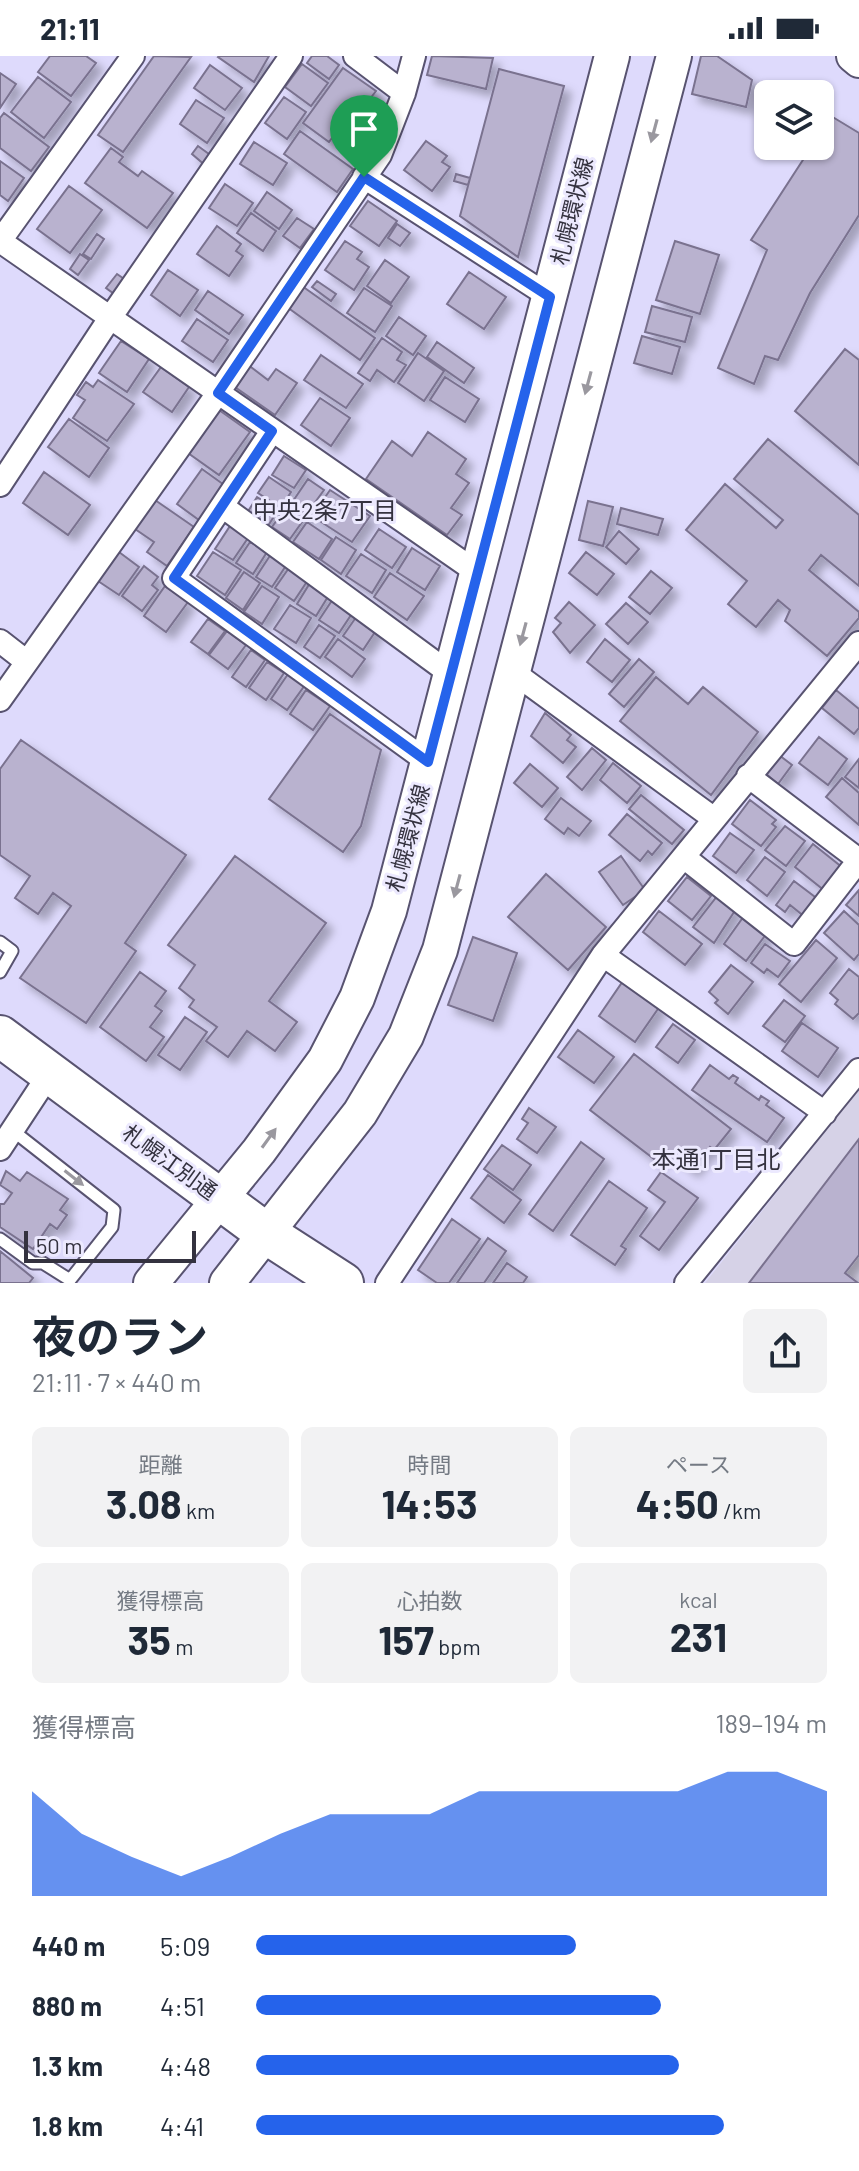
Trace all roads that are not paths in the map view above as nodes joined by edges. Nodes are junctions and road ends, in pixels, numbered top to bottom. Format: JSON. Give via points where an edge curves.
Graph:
{"nodes":[{"id":1,"x":133,"y":56,"type":"edge"},
{"id":2,"x":291,"y":56,"type":"edge"},
{"id":3,"x":355,"y":56,"type":"edge"},
{"id":4,"x":414,"y":56,"type":"edge"},
{"id":5,"x":612,"y":56,"type":"edge"},
{"id":6,"x":674,"y":56,"type":"edge"},
{"id":7,"x":853,"y":56,"type":"edge"},
{"id":8,"x":859,"y":61,"type":"edge"},
{"id":9,"x":404,"y":93,"type":"junction"},
{"id":10,"x":364,"y":177,"type":"junction"},
{"id":11,"x":0,"y":241,"type":"edge"},
{"id":12,"x":550,"y":297,"type":"junction"},
{"id":13,"x":110,"y":318,"type":"junction"},
{"id":14,"x":218,"y":393,"type":"junction"},
{"id":15,"x":272,"y":431,"type":"junction"},
{"id":16,"x":0,"y":485,"type":"edge"},
{"id":17,"x":222,"y":506,"type":"junction"},
{"id":18,"x":478,"y":573,"type":"junction"},
{"id":19,"x":0,"y":641,"type":"edge"},
{"id":20,"x":859,"y":643,"type":"edge"},
{"id":21,"x":27,"y":662,"type":"junction"},
{"id":22,"x":513,"y":672,"type":"junction"},
{"id":23,"x":452,"y":675,"type":"junction"},
{"id":24,"x":0,"y":700,"type":"edge"},
{"id":25,"x":428,"y":762,"type":"junction"},
{"id":26,"x":748,"y":776,"type":"junction"},
{"id":27,"x":713,"y":818,"type":"junction"},
{"id":28,"x":685,"y":858,"type":"junction"},
{"id":29,"x":0,"y":942,"type":"edge"},
{"id":30,"x":603,"y":955,"type":"junction"},
{"id":31,"x":0,"y":972,"type":"edge"},
{"id":32,"x":0,"y":1036,"type":"edge"},
{"id":33,"x":859,"y":1070,"type":"edge"},
{"id":34,"x":50,"y":1073,"type":"junction"},
{"id":35,"x":825,"y":1113,"type":"junction"},
{"id":36,"x":6,"y":1139,"type":"edge"},
{"id":37,"x":218,"y":1198,"type":"junction"},
{"id":38,"x":267,"y":1234,"type":"junction"},
{"id":39,"x":0,"y":1239,"type":"edge"},
{"id":40,"x":151,"y":1283,"type":"edge"},
{"id":41,"x":227,"y":1283,"type":"edge"},
{"id":42,"x":343,"y":1283,"type":"edge"},
{"id":43,"x":387,"y":1283,"type":"edge"},
{"id":44,"x":686,"y":1283,"type":"edge"}],
"edges":[{"from":1,"to":11,"type":"street"},
{"from":2,"to":13,"type":"street"},
{"from":3,"to":9,"type":"street"},
{"from":4,"to":9,"type":"street"},
{"from":5,"to":12,"type":"main road","name":"札幌環状線"},
{"from":6,"to":22,"type":"main road","one_way":true},
{"from":7,"to":8,"type":"street"},
{"from":9,"to":10,"type":"street","via":[[380,155]]},
{"from":10,"to":12,"type":"street"},
{"from":10,"to":14,"type":"street"},
{"from":11,"to":13,"type":"street"},
{"from":12,"to":18,"type":"main road","name":"札幌環状線"},
{"from":13,"to":14,"type":"street"},
{"from":13,"to":16,"type":"street"},
{"from":14,"to":15,"type":"street"},
{"from":14,"to":21,"type":"street"},
{"from":15,"to":17,"type":"street"},
{"from":15,"to":18,"type":"street"},
{"from":17,"to":23,"type":"street"},
{"from":17,"to":25,"type":"street","via":[[174,578]]},
{"from":18,"to":23,"type":"main road","name":"札幌環状線"},
{"from":19,"to":21,"type":"street"},
{"from":20,"to":26,"type":"street"},
{"from":21,"to":24,"type":"street"},
{"from":22,"to":27,"type":"street"},
{"from":22,"to":38,"type":"main road","one_way":true,"via":[[440,950],[406,1036],[360,1113]]},
{"from":23,"to":25,"type":"main road","name":"札幌環状線"},
{"from":37,"to":25,"type":"main road","name":"札幌環状線","one_way":true,"via":[[325,1060],[357,998],[389,911]]},
{"from":26,"to":27,"type":"street"},
{"from":26,"to":28,"type":"street","via":[[859,860],[794,944]]},
{"from":27,"to":28,"type":"street"},
{"from":28,"to":30,"type":"street"},
{"from":29,"to":31,"type":"lane","via":[[12,951]]},
{"from":30,"to":35,"type":"street"},
{"from":30,"to":43,"type":"street"},
{"from":32,"to":34,"type":"highway","name":"札幌江別通"},
{"from":33,"to":35,"type":"street"},
{"from":34,"to":36,"type":"street"},
{"from":34,"to":37,"type":"highway","name":"札幌江別通"},
{"from":35,"to":44,"type":"street"},
{"from":36,"to":39,"type":"lane","one_way":true,"via":[[114,1210],[112,1227],[70,1280],[43,1263],[33,1263]]},
{"from":37,"to":38,"type":"highway","name":"札幌江別通"},
{"from":37,"to":40,"type":"main road","name":"札幌環状線"},
{"from":38,"to":41,"type":"main road"},
{"from":38,"to":42,"type":"highway","name":"札幌江別通"}]}
